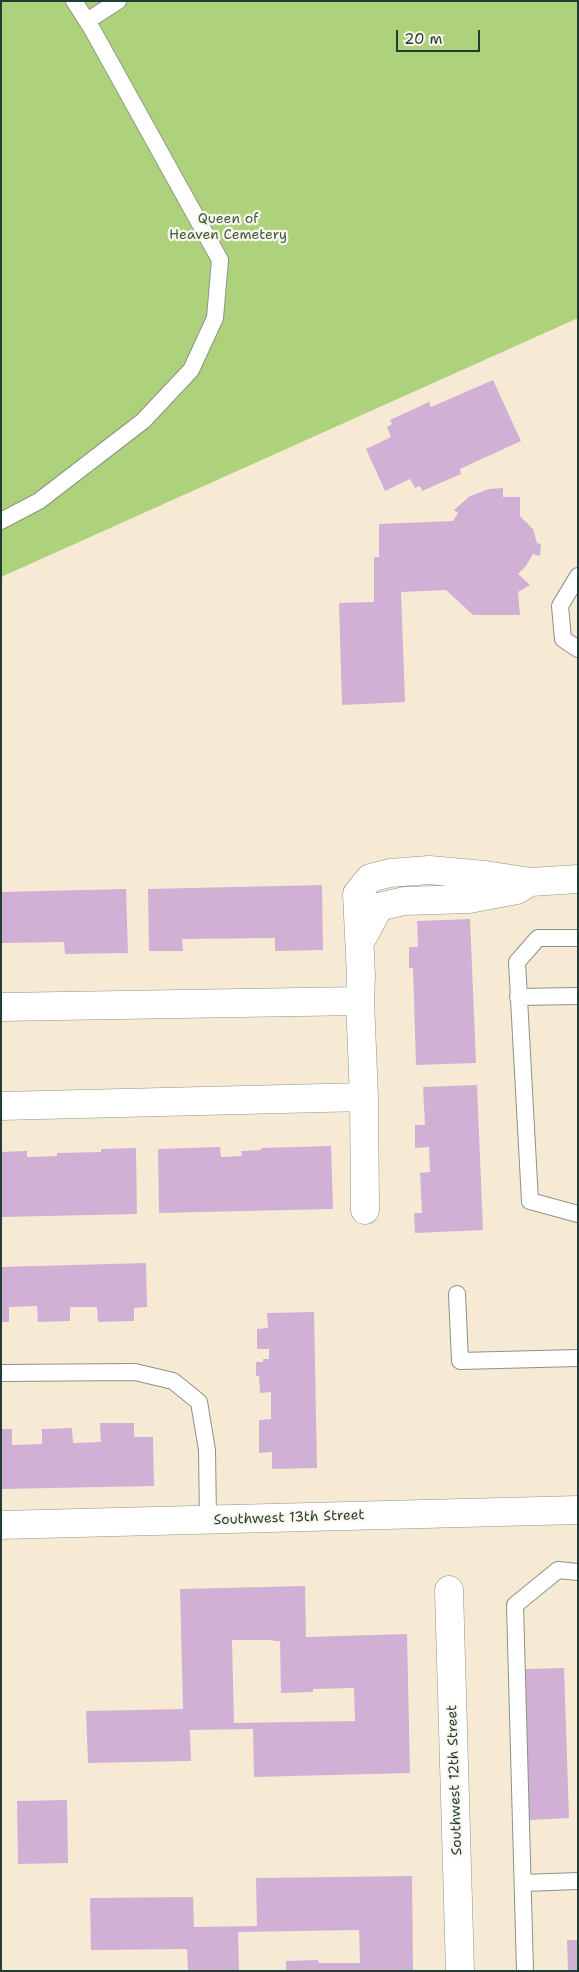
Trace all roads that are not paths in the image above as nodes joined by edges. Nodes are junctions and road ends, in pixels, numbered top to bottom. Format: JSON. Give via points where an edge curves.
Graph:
{"nodes":[{"id":1,"x":74,"y":1,"type":"edge"},
{"id":2,"x":118,"y":1,"type":"edge"},
{"id":3,"x":87,"y":21,"type":"junction"},
{"id":4,"x":1,"y":521,"type":"edge"},
{"id":5,"x":578,"y":576,"type":"edge"},
{"id":6,"x":578,"y":649,"type":"edge"},
{"id":7,"x":578,"y":880,"type":"edge"},
{"id":8,"x":578,"y":938,"type":"edge"},
{"id":9,"x":578,"y":996,"type":"edge"},
{"id":10,"x":518,"y":997,"type":"junction"},
{"id":11,"x":360,"y":1001,"type":"junction"},
{"id":12,"x":1,"y":1007,"type":"edge"},
{"id":13,"x":364,"y":1097,"type":"junction"},
{"id":14,"x":1,"y":1106,"type":"edge"},
{"id":15,"x":365,"y":1210,"type":"dead end"},
{"id":16,"x":578,"y":1214,"type":"edge"},
{"id":17,"x":456,"y":1294,"type":"dead end"},
{"id":18,"x":578,"y":1358,"type":"edge"},
{"id":19,"x":1,"y":1373,"type":"edge"},
{"id":20,"x":578,"y":1510,"type":"edge"},
{"id":21,"x":208,"y":1520,"type":"junction"},
{"id":22,"x":1,"y":1525,"type":"edge"},
{"id":23,"x":578,"y":1572,"type":"edge"},
{"id":24,"x":450,"y":1590,"type":"dead end"},
{"id":25,"x":578,"y":1881,"type":"edge"},
{"id":26,"x":522,"y":1883,"type":"junction"},
{"id":27,"x":460,"y":1971,"type":"edge"},
{"id":28,"x":525,"y":1971,"type":"edge"}],
"edges":[{"from":1,"to":3,"type":"lane"},
{"from":2,"to":3,"type":"lane"},
{"from":3,"to":4,"type":"lane","via":[[220,260],[215,318],[190,370],[143,421],[39,501]]},
{"from":5,"to":6,"type":"lane","via":[[560,606],[563,640]]},
{"from":7,"to":11,"type":"street","via":[[531,882],[429,870],[390,872],[370,878],[357,894]]},
{"from":8,"to":10,"type":"lane","via":[[538,938],[516,962]]},
{"from":9,"to":10,"type":"lane"},
{"from":10,"to":16,"type":"lane","via":[[530,1201]]},
{"from":11,"to":12,"type":"street"},
{"from":11,"to":13,"type":"street"},
{"from":13,"to":14,"type":"street"},
{"from":13,"to":15,"type":"street"},
{"from":17,"to":18,"type":"lane","via":[[460,1361]]},
{"from":19,"to":21,"type":"lane","via":[[135,1372],[173,1381],[199,1402],[207,1450]]},
{"from":20,"to":21,"type":"street","name":"Southwest 13th Street"},
{"from":21,"to":22,"type":"street","name":"Southwest 13th Street"},
{"from":23,"to":26,"type":"lane","via":[[558,1570],[515,1605]]},
{"from":24,"to":27,"type":"street","name":"Southwest 12th Street"},
{"from":25,"to":26,"type":"lane"},
{"from":26,"to":28,"type":"lane"}]}
